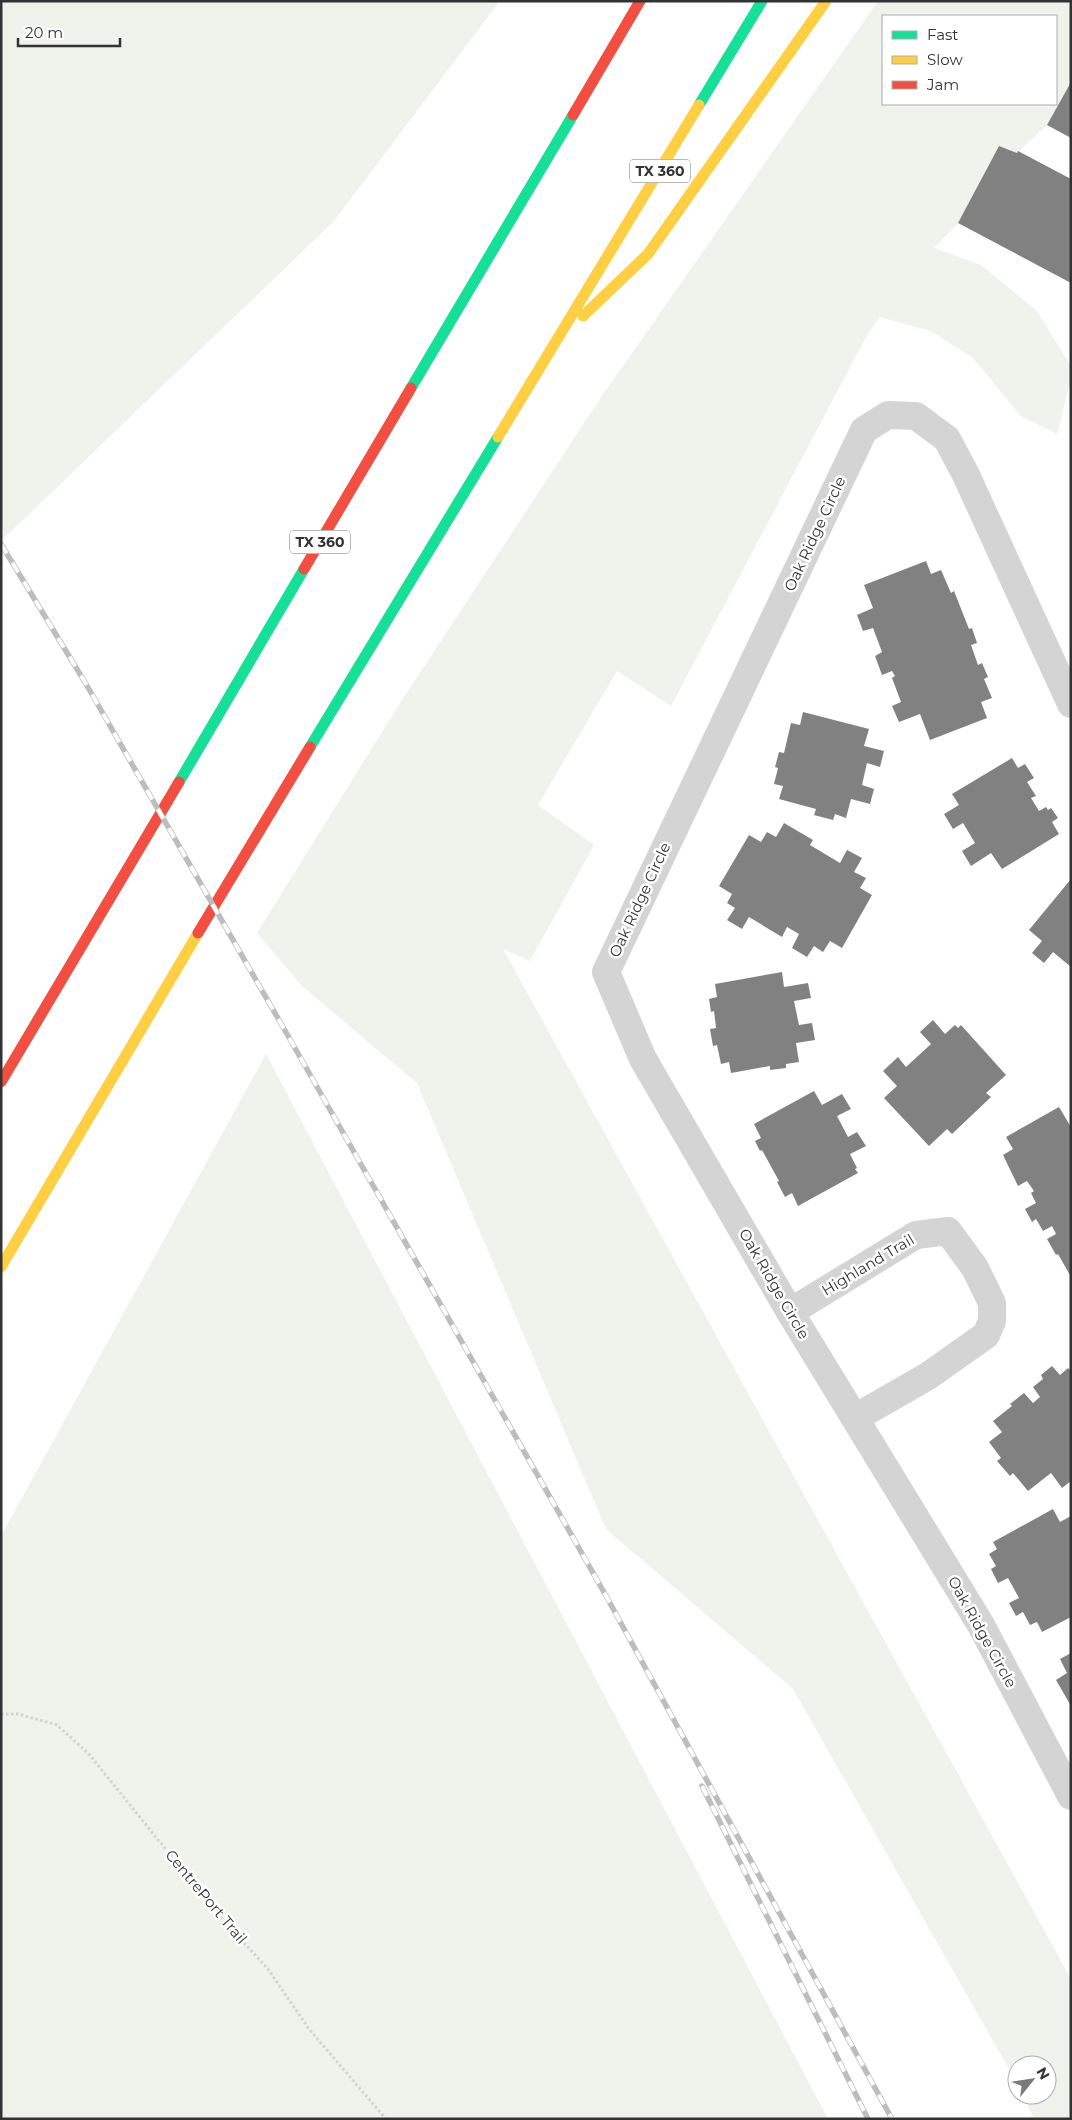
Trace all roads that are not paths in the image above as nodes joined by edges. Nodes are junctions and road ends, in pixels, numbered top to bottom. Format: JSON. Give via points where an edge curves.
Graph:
{"nodes":[{"id":1,"x":640,"y":1,"type":"edge"},
{"id":2,"x":762,"y":1,"type":"edge"},
{"id":3,"x":826,"y":1,"type":"edge"},
{"id":4,"x":557,"y":341,"type":"junction"},
{"id":5,"x":1071,"y":704,"type":"edge"},
{"id":6,"x":1,"y":1082,"type":"edge"},
{"id":7,"x":1,"y":1267,"type":"edge"},
{"id":8,"x":790,"y":1312,"type":"junction"},
{"id":9,"x":855,"y":1418,"type":"junction"},
{"id":10,"x":1071,"y":1796,"type":"edge"}],
"edges":[{"from":1,"to":6,"type":"highway","number":"TX 360"},
{"from":2,"to":4,"type":"highway","number":"TX 360"},
{"from":3,"to":4,"type":"highway","via":[[648,254]]},
{"from":4,"to":7,"type":"highway","number":"TX 360","via":[[262,826]]},
{"from":5,"to":8,"type":"street","name":"Oak Ridge Circle","via":[[947,439],[916,416],[888,415],[864,430],[606,972],[643,1059]]},
{"from":8,"to":9,"type":"street","name":"Oak Ridge Circle"},
{"from":8,"to":9,"type":"street","name":"Highland Trail","via":[[916,1235],[948,1231],[975,1268],[992,1304],[992,1321],[986,1335],[928,1376]]},
{"from":9,"to":10,"type":"street","name":"Oak Ridge Circle","via":[[981,1625]]}]}
